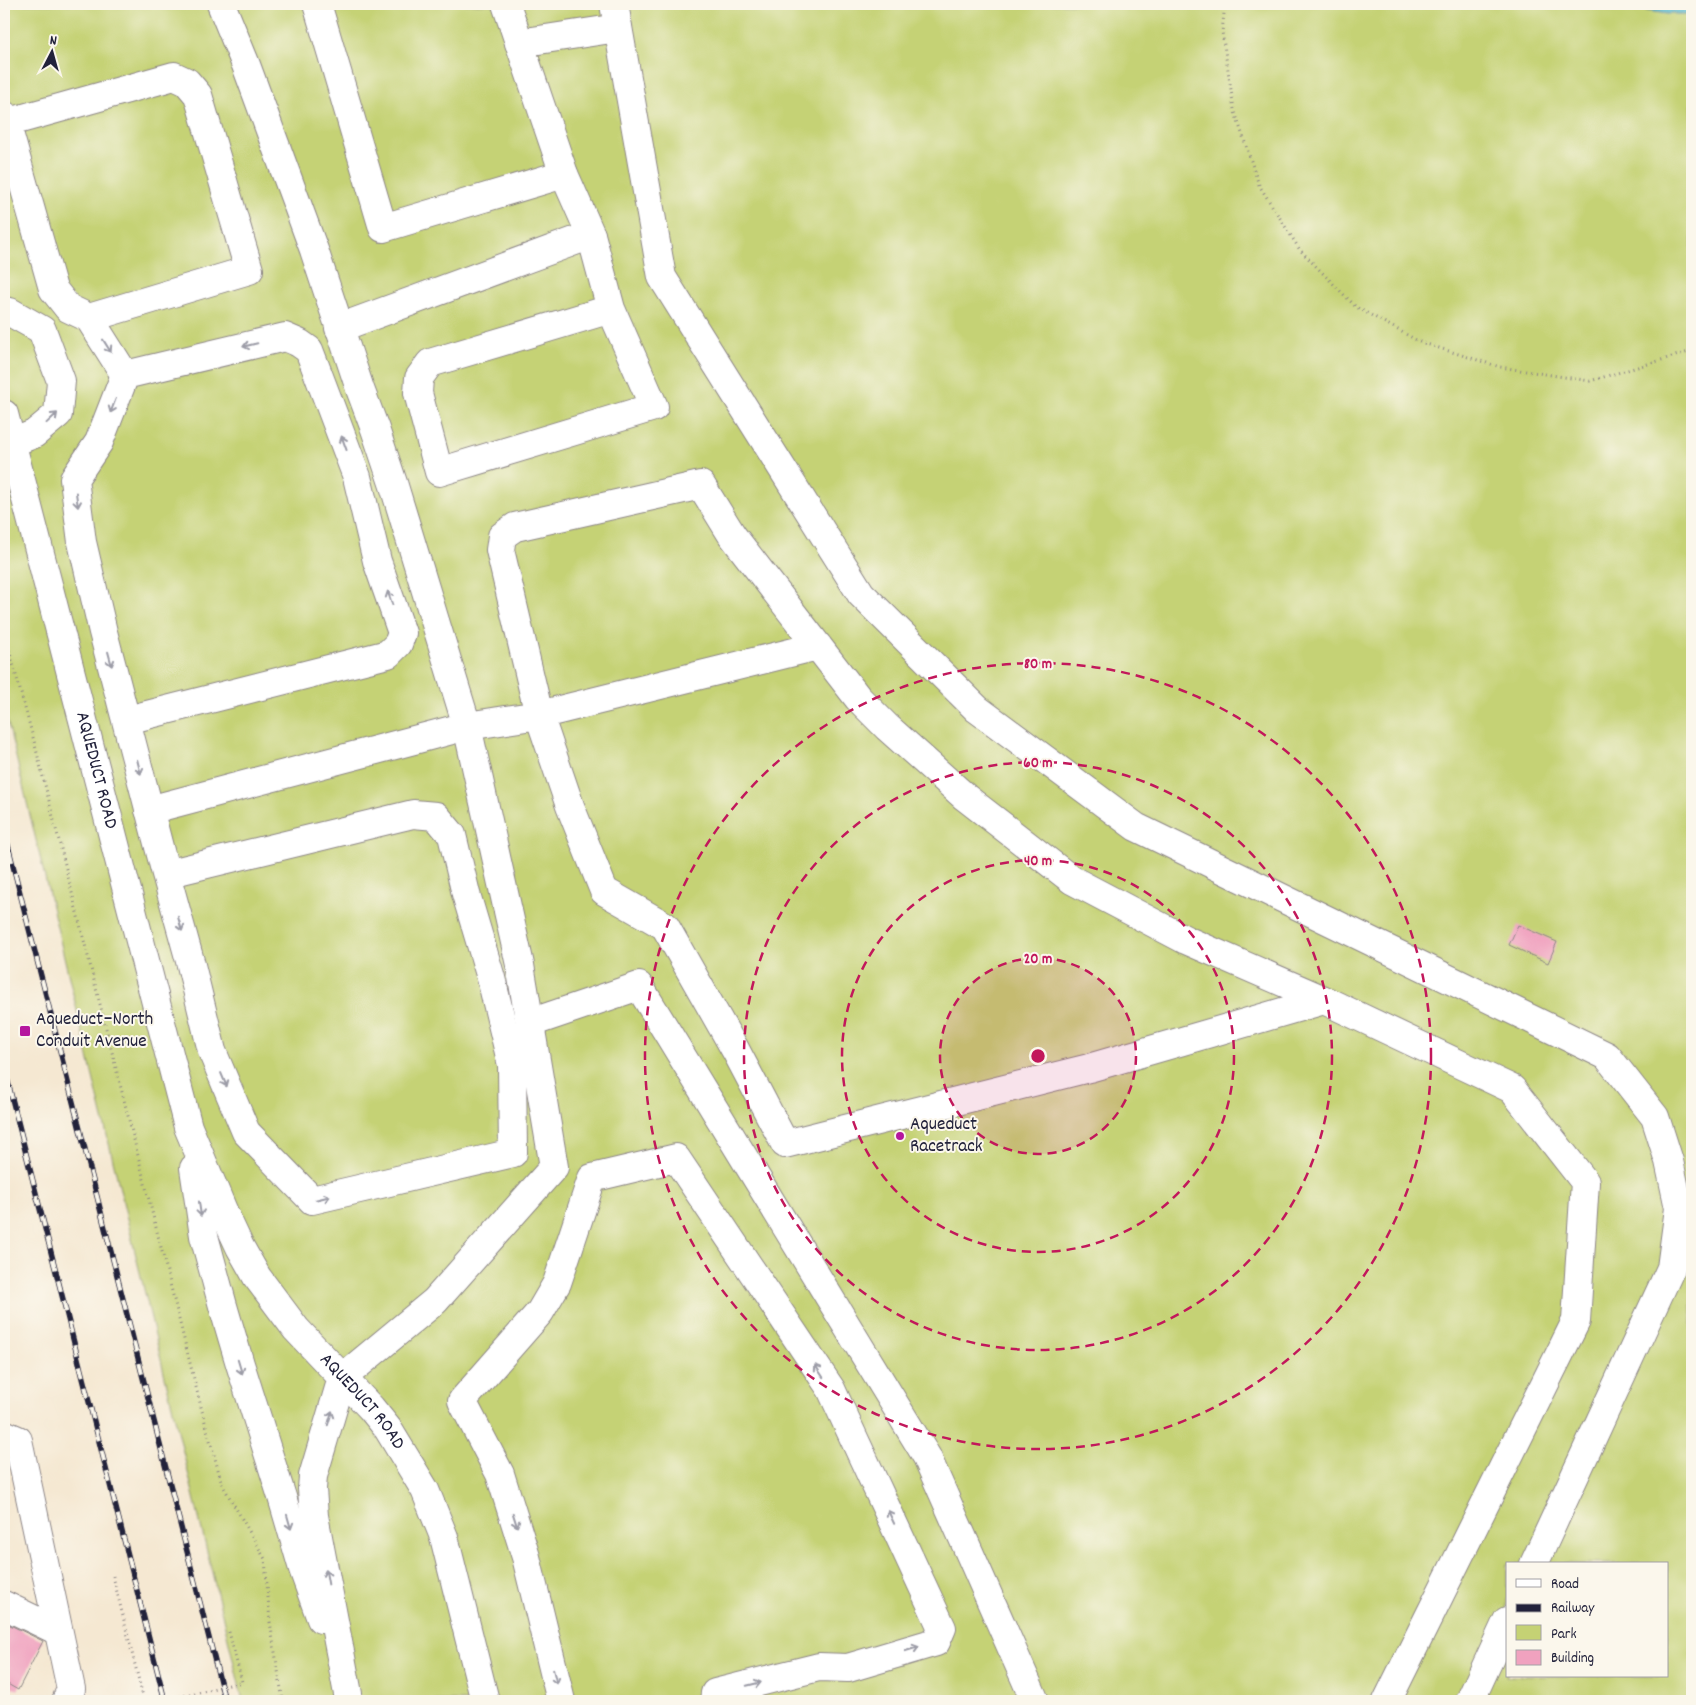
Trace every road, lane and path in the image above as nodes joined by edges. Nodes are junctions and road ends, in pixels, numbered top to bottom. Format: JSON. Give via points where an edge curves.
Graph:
{"nodes":[{"id":1,"x":221,"y":4,"type":"edge"},
{"id":2,"x":316,"y":4,"type":"edge"},
{"id":3,"x":506,"y":4,"type":"edge"},
{"id":4,"x":1225,"y":4,"type":"edge"},
{"id":5,"x":616,"y":16,"type":"edge"},
{"id":6,"x":519,"y":43,"type":"junction"},
{"id":7,"x":5,"y":119,"type":"edge"},
{"id":8,"x":564,"y":174,"type":"junction"},
{"id":9,"x":591,"y":235,"type":"junction"},
{"id":10,"x":611,"y":309,"type":"junction"},
{"id":11,"x":4,"y":311,"type":"edge"},
{"id":12,"x":89,"y":318,"type":"junction"},
{"id":13,"x":339,"y":328,"type":"junction"},
{"id":14,"x":1692,"y":351,"type":"edge"},
{"id":15,"x":125,"y":375,"type":"junction"},
{"id":16,"x":4,"y":414,"type":"edge"},
{"id":17,"x":11,"y":443,"type":"junction"},
{"id":18,"x":4,"y":631,"type":"edge"},
{"id":19,"x":818,"y":646,"type":"junction"},
{"id":20,"x":539,"y":715,"type":"junction"},
{"id":21,"x":127,"y":720,"type":"junction"},
{"id":22,"x":467,"y":726,"type":"junction"},
{"id":23,"x":149,"y":810,"type":"junction"},
{"id":24,"x":166,"y":874,"type":"junction"},
{"id":25,"x":1324,"y":1000,"type":"junction"},
{"id":26,"x":530,"y":1023,"type":"junction"},
{"id":27,"x":188,"y":1126,"type":"junction"},
{"id":28,"x":342,"y":1378,"type":"junction"},
{"id":29,"x":4,"y":1434,"type":"edge"},
{"id":30,"x":1535,"y":1562,"type":"edge"},
{"id":31,"x":113,"y":1576,"type":"dead end"},
{"id":32,"x":4,"y":1605,"type":"edge"},
{"id":33,"x":1506,"y":1623,"type":"edge"},
{"id":34,"x":228,"y":1628,"type":"dead end"},
{"id":35,"x":58,"y":1631,"type":"junction"},
{"id":36,"x":349,"y":1697,"type":"edge"},
{"id":37,"x":66,"y":1701,"type":"edge"},
{"id":38,"x":144,"y":1701,"type":"edge"},
{"id":39,"x":160,"y":1701,"type":"edge"},
{"id":40,"x":283,"y":1701,"type":"edge"},
{"id":41,"x":485,"y":1701,"type":"edge"},
{"id":42,"x":561,"y":1701,"type":"edge"},
{"id":43,"x":714,"y":1701,"type":"edge"},
{"id":44,"x":1035,"y":1701,"type":"edge"},
{"id":45,"x":1387,"y":1701,"type":"edge"},
{"id":46,"x":1470,"y":1701,"type":"edge"}],
"edges":[{"from":1,"to":13,"type":"street","via":[[314,250]]},
{"from":2,"to":8,"type":"street","via":[[383,228]]},
{"from":3,"to":6,"type":"street"},
{"from":4,"to":14,"type":"path","via":[[1222,32],[1234,109],[1259,185],[1300,250],[1356,307],[1420,342],[1500,367],[1590,381]]},
{"from":5,"to":6,"type":"street"},
{"from":5,"to":30,"type":"street","via":[[662,277],[861,594],[977,709],[1136,827],[1607,1056],[1656,1117],[1679,1208],[1671,1268]]},
{"from":6,"to":8,"type":"street"},
{"from":7,"to":12,"type":"street","via":[[53,289],[68,308]]},
{"from":7,"to":12,"type":"street","via":[[174,76],[187,82],[198,95],[249,270]]},
{"from":8,"to":9,"type":"street"},
{"from":9,"to":10,"type":"street"},
{"from":9,"to":13,"type":"street"},
{"from":10,"to":10,"type":"street","via":[[654,407],[438,472],[418,393],[419,378],[430,363]]},
{"from":17,"to":11,"type":"street","one_way":true,"via":[[34,434],[58,414],[61,380],[42,330]]},
{"from":12,"to":15,"type":"street","one_way":true},
{"from":13,"to":22,"type":"street","via":[[394,486]]},
{"from":15,"to":21,"type":"street","one_way":true,"via":[[99,442],[74,479],[82,542]]},
{"from":21,"to":15,"type":"street","one_way":true,"via":[[388,654],[398,644],[402,633],[377,561],[357,477],[309,350],[285,337]]},
{"from":16,"to":17,"type":"street","name":"AQUEDUCT ROAD"},
{"from":17,"to":27,"type":"street","name":"AQUEDUCT ROAD"},
{"from":18,"to":40,"type":"path","via":[[222,1484],[265,1559],[270,1622]]},
{"from":19,"to":20,"type":"street"},
{"from":19,"to":20,"type":"street","via":[[732,536],[701,484],[514,527],[502,536],[500,550]]},
{"from":19,"to":25,"type":"street","via":[[858,698],[887,727],[965,797],[1072,880],[1186,940]]},
{"from":20,"to":22,"type":"street"},
{"from":20,"to":25,"type":"street","via":[[604,891],[665,926],[785,1144],[1089,1068]]},
{"from":21,"to":23,"type":"street","one_way":true},
{"from":22,"to":23,"type":"street"},
{"from":22,"to":26,"type":"street"},
{"from":23,"to":24,"type":"street"},
{"from":24,"to":24,"type":"street","one_way":true,"via":[[212,1051],[246,1132],[312,1200],[512,1153],[512,1065],[452,835],[436,816],[413,814]]},
{"from":25,"to":45,"type":"street","via":[[1512,1089],[1585,1182],[1576,1321]]},
{"from":26,"to":28,"type":"street","via":[[554,1167],[435,1301]]},
{"from":26,"to":44,"type":"street","via":[[639,986],[927,1457]]},
{"from":27,"to":28,"type":"street","name":"AQUEDUCT ROAD","via":[[229,1223],[257,1277],[296,1329]]},
{"from":27,"to":36,"type":"street","name":"AQUEDUCT ROAD","one_way":true,"via":[[204,1236],[223,1306],[303,1569]]},
{"from":36,"to":28,"type":"street","one_way":true,"via":[[314,1516],[312,1489],[317,1460]]},
{"from":28,"to":41,"type":"street","name":"AQUEDUCT ROAD","via":[[388,1429],[425,1490],[444,1537]]},
{"from":29,"to":35,"type":"street","via":[[18,1440]]},
{"from":31,"to":38,"type":"path"},
{"from":32,"to":35,"type":"street"},
{"from":33,"to":46,"type":"street"},
{"from":34,"to":39,"type":"path","via":[[242,1682]]},
{"from":35,"to":37,"type":"street","via":[[72,1689]]},
{"from":43,"to":42,"type":"street","one_way":true,"via":[[715,1693],[819,1668],[848,1668],[936,1642],[942,1628],[831,1389],[676,1158],[592,1178],[557,1283],[540,1312],[462,1401],[500,1474],[526,1557]]}]}
